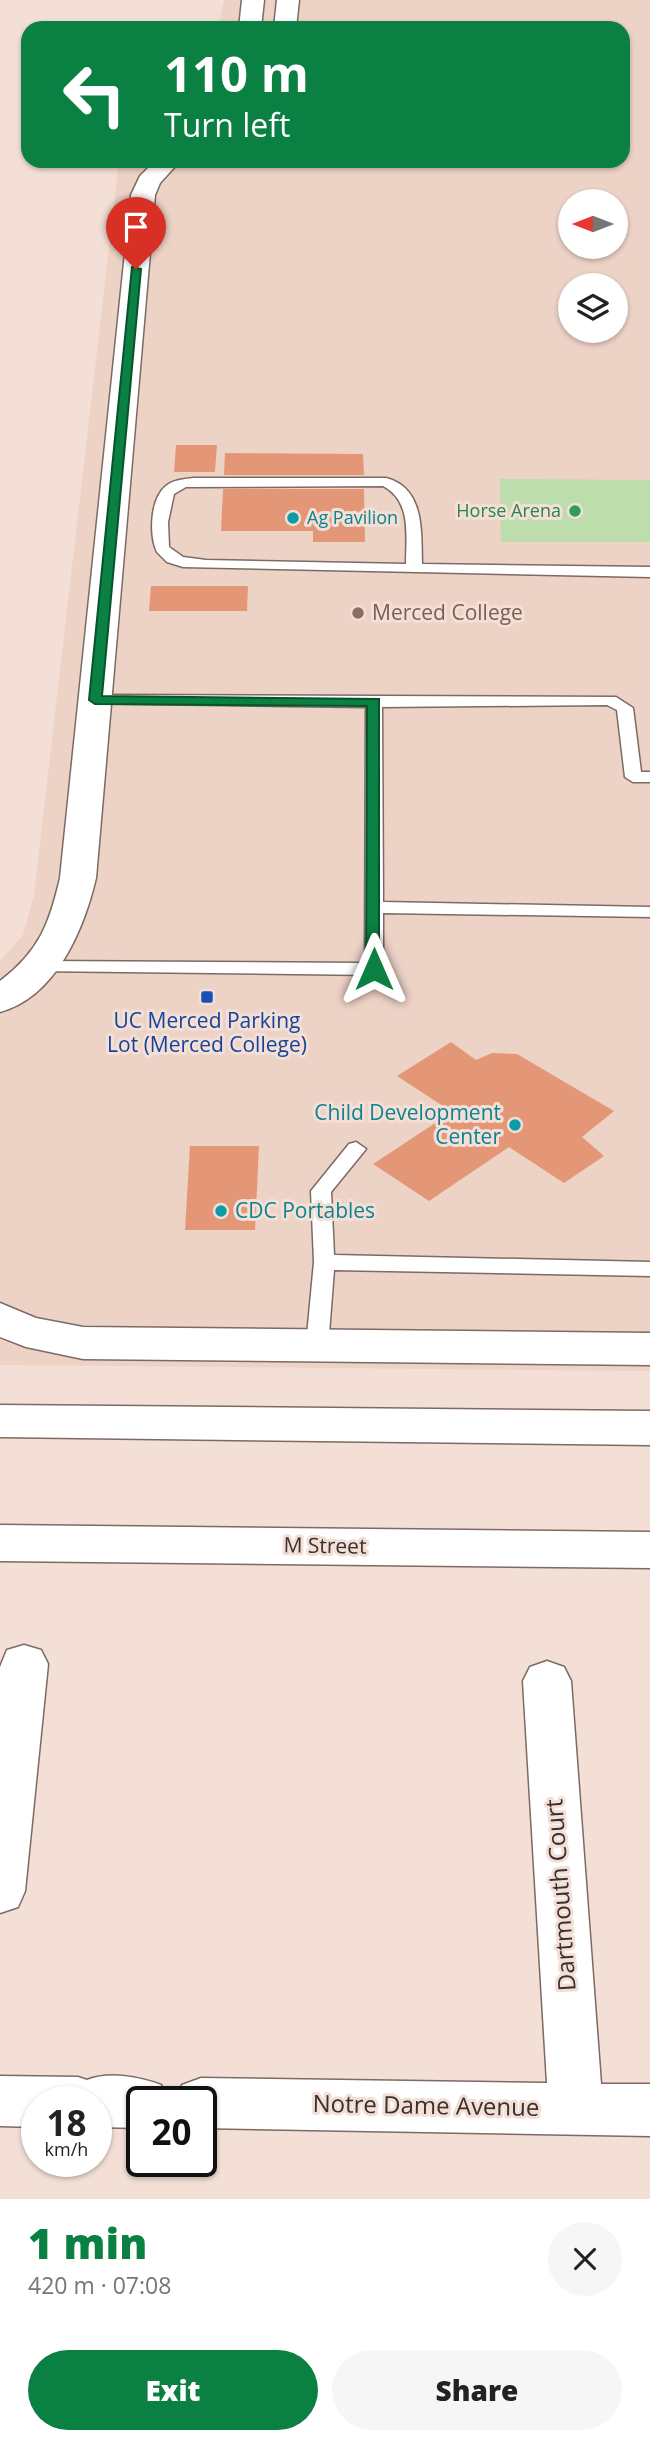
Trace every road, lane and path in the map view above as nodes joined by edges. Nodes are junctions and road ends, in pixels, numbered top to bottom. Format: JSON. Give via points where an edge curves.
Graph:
{"nodes":[{"id":1,"x":253,"y":0,"type":"edge"},
{"id":2,"x":288,"y":0,"type":"edge"},
{"id":3,"x":251,"y":21,"type":"edge"},
{"id":4,"x":286,"y":21,"type":"edge"},
{"id":5,"x":161,"y":168,"type":"edge"},
{"id":6,"x":414,"y":569,"type":"junction"},
{"id":7,"x":650,"y":572,"type":"edge"},
{"id":8,"x":95,"y":700,"type":"junction"},
{"id":9,"x":374,"y":702,"type":"junction"},
{"id":10,"x":650,"y":777,"type":"edge"},
{"id":11,"x":374,"y":907,"type":"junction"},
{"id":12,"x":650,"y":912,"type":"edge"},
{"id":13,"x":41,"y":967,"type":"junction"},
{"id":14,"x":0,"y":1000,"type":"edge"},
{"id":15,"x":356,"y":1149,"type":"dead end"},
{"id":16,"x":324,"y":1262,"type":"junction"},
{"id":17,"x":650,"y":1269,"type":"edge"},
{"id":18,"x":0,"y":1318,"type":"edge"},
{"id":19,"x":317,"y":1346,"type":"junction"},
{"id":20,"x":650,"y":1349,"type":"edge"},
{"id":21,"x":0,"y":1421,"type":"edge"},
{"id":22,"x":650,"y":1427,"type":"edge"},
{"id":23,"x":0,"y":1543,"type":"edge"},
{"id":24,"x":650,"y":1550,"type":"edge"},
{"id":25,"x":24,"y":1664,"type":"dead end"},
{"id":26,"x":547,"y":1681,"type":"dead end"},
{"id":27,"x":0,"y":1891,"type":"edge"},
{"id":28,"x":0,"y":2101,"type":"edge"},
{"id":29,"x":21,"y":2101,"type":"edge"},
{"id":30,"x":217,"y":2103,"type":"edge"},
{"id":31,"x":576,"y":2108,"type":"junction"},
{"id":32,"x":650,"y":2109,"type":"edge"}],
"edges":[{"from":1,"to":3,"type":"street"},
{"from":2,"to":4,"type":"street"},
{"from":5,"to":8,"type":"street","via":[[143,195]]},
{"from":6,"to":6,"type":"lane","via":[[412,508],[401,490],[386,482],[193,482],[176,486],[164,498],[159,541],[171,558],[185,563]]},
{"from":6,"to":7,"type":"lane"},
{"from":8,"to":9,"type":"lane"},
{"from":8,"to":13,"type":"street","via":[[78,878],[66,928]]},
{"from":9,"to":10,"type":"lane","via":[[610,700],[625,708],[633,777]]},
{"from":9,"to":11,"type":"lane"},
{"from":11,"to":12,"type":"lane"},
{"from":11,"to":13,"type":"lane","via":[[374,969]]},
{"from":13,"to":14,"type":"street"},
{"from":15,"to":16,"type":"lane","via":[[321,1191]]},
{"from":16,"to":17,"type":"lane"},
{"from":16,"to":19,"type":"lane"},
{"from":18,"to":19,"type":"street","via":[[26,1332],[83,1343]]},
{"from":19,"to":20,"type":"street"},
{"from":21,"to":22,"type":"street"},
{"from":23,"to":24,"type":"street","name":"M Street"},
{"from":25,"to":27,"type":"street"},
{"from":26,"to":31,"type":"street","name":"Dartmouth Court"},
{"from":28,"to":29,"type":"street"},
{"from":30,"to":31,"type":"street","name":"Notre Dame Avenue"},
{"from":31,"to":32,"type":"street","name":"Notre Dame Avenue"}]}
